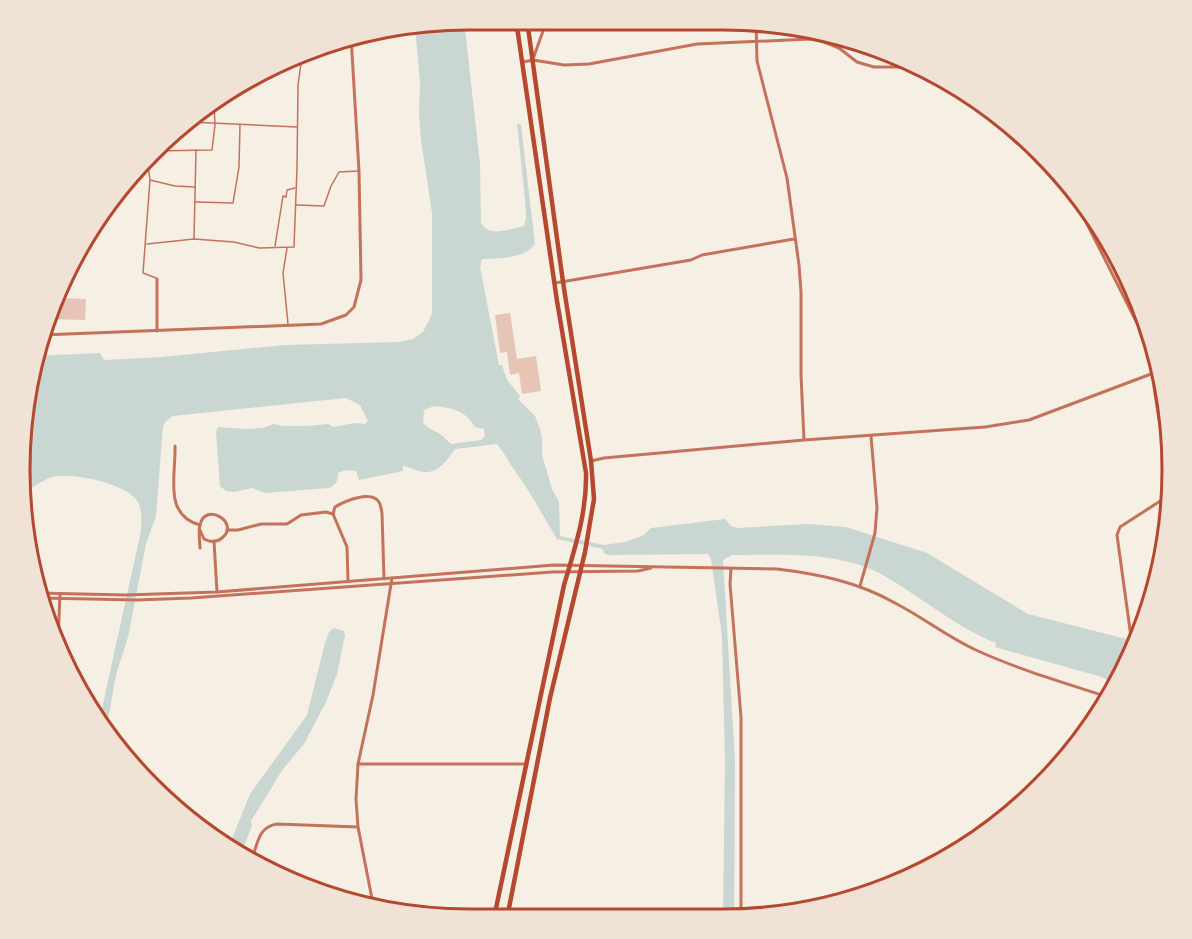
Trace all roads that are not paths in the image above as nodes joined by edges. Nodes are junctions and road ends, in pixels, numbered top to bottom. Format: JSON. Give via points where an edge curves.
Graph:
{"nodes":[{"id":1,"x":518,"y":30,"type":"edge"},
{"id":2,"x":528,"y":30,"type":"edge"},
{"id":3,"x":544,"y":30,"type":"edge"},
{"id":4,"x":757,"y":32,"type":"edge"},
{"id":5,"x":758,"y":42,"type":"junction"},
{"id":6,"x":824,"y":42,"type":"edge"},
{"id":7,"x":824,"y":42,"type":"edge"},
{"id":8,"x":352,"y":46,"type":"edge"},
{"id":9,"x":533,"y":60,"type":"junction"},
{"id":10,"x":523,"y":62,"type":"junction"},
{"id":11,"x":301,"y":64,"type":"edge"},
{"id":12,"x":900,"y":67,"type":"edge"},
{"id":13,"x":214,"y":112,"type":"edge"},
{"id":14,"x":200,"y":123,"type":"edge"},
{"id":15,"x":215,"y":124,"type":"junction"},
{"id":16,"x":240,"y":125,"type":"junction"},
{"id":17,"x":298,"y":127,"type":"junction"},
{"id":18,"x":196,"y":150,"type":"junction"},
{"id":19,"x":168,"y":151,"type":"edge"},
{"id":20,"x":149,"y":170,"type":"edge"},
{"id":21,"x":359,"y":171,"type":"junction"},
{"id":22,"x":150,"y":180,"type":"junction"},
{"id":23,"x":196,"y":188,"type":"junction"},
{"id":24,"x":296,"y":188,"type":"junction"},
{"id":25,"x":195,"y":202,"type":"junction"},
{"id":26,"x":296,"y":205,"type":"junction"},
{"id":27,"x":1087,"y":223,"type":"edge"},
{"id":28,"x":194,"y":239,"type":"junction"},
{"id":29,"x":794,"y":239,"type":"junction"},
{"id":30,"x":147,"y":244,"type":"junction"},
{"id":31,"x":275,"y":247,"type":"junction"},
{"id":32,"x":287,"y":247,"type":"junction"},
{"id":33,"x":157,"y":279,"type":"joint"},
{"id":34,"x":563,"y":282,"type":"junction"},
{"id":35,"x":555,"y":283,"type":"junction"},
{"id":36,"x":1138,"y":324,"type":"edge"},
{"id":37,"x":288,"y":325,"type":"junction"},
{"id":38,"x":156,"y":331,"type":"junction"},
{"id":39,"x":51,"y":335,"type":"edge"},
{"id":40,"x":1151,"y":374,"type":"edge"},
{"id":41,"x":1154,"y":384,"type":"edge"},
{"id":42,"x":1158,"y":414,"type":"edge"},
{"id":43,"x":871,"y":435,"type":"junction"},
{"id":44,"x":804,"y":440,"type":"junction"},
{"id":45,"x":175,"y":446,"type":"dead end"},
{"id":46,"x":591,"y":461,"type":"junction"},
{"id":47,"x":1161,"y":501,"type":"edge"},
{"id":48,"x":333,"y":514,"type":"junction"},
{"id":49,"x":200,"y":528,"type":"junction"},
{"id":50,"x":227,"y":530,"type":"junction"},
{"id":51,"x":214,"y":542,"type":"junction"},
{"id":52,"x":200,"y":549,"type":"dead end"},
{"id":53,"x":570,"y":564,"type":"junction"},
{"id":54,"x":581,"y":565,"type":"junction"},
{"id":55,"x":652,"y":568,"type":"junction"},
{"id":56,"x":729,"y":569,"type":"junction"},
{"id":57,"x":580,"y":571,"type":"junction"},
{"id":58,"x":568,"y":572,"type":"junction"},
{"id":59,"x":392,"y":578,"type":"junction"},
{"id":60,"x":384,"y":579,"type":"junction"},
{"id":61,"x":348,"y":581,"type":"junction"},
{"id":62,"x":391,"y":583,"type":"junction"},
{"id":63,"x":860,"y":586,"type":"junction"},
{"id":64,"x":217,"y":592,"type":"junction"},
{"id":65,"x":48,"y":594,"type":"edge"},
{"id":66,"x":60,"y":596,"type":"junction"},
{"id":67,"x":49,"y":597,"type":"edge"},
{"id":68,"x":59,"y":626,"type":"edge"},
{"id":69,"x":1131,"y":634,"type":"edge"},
{"id":70,"x":1100,"y":694,"type":"edge"},
{"id":71,"x":358,"y":764,"type":"junction"},
{"id":72,"x":527,"y":764,"type":"junction"},
{"id":73,"x":358,"y":827,"type":"junction"},
{"id":74,"x":254,"y":852,"type":"edge"},
{"id":75,"x":372,"y":898,"type":"edge"},
{"id":76,"x":741,"y":908,"type":"edge"},
{"id":77,"x":496,"y":909,"type":"edge"},
{"id":78,"x":509,"y":909,"type":"edge"}],
"edges":[{"from":1,"to":10,"type":"main road"},
{"from":2,"to":9,"type":"main road"},
{"from":3,"to":9,"type":"street"},
{"from":4,"to":5,"type":"street"},
{"from":5,"to":6,"type":"street"},
{"from":5,"to":9,"type":"street","via":[[697,44],[589,64]]},
{"from":5,"to":29,"type":"street","via":[[757,62],[787,178]]},
{"from":7,"to":12,"type":"street","via":[[857,62]]},
{"from":8,"to":21,"type":"street"},
{"from":9,"to":10,"type":"street"},
{"from":9,"to":34,"type":"main road"},
{"from":10,"to":35,"type":"main road"},
{"from":11,"to":17,"type":"lane"},
{"from":13,"to":15,"type":"lane"},
{"from":14,"to":15,"type":"lane"},
{"from":15,"to":16,"type":"lane"},
{"from":15,"to":18,"type":"lane","via":[[212,150]]},
{"from":16,"to":17,"type":"lane"},
{"from":16,"to":25,"type":"lane","via":[[233,203]]},
{"from":17,"to":24,"type":"lane"},
{"from":18,"to":19,"type":"lane"},
{"from":18,"to":23,"type":"lane"},
{"from":20,"to":22,"type":"lane"},
{"from":21,"to":26,"type":"lane","via":[[339,172],[324,206]]},
{"from":21,"to":37,"type":"street","via":[[361,280],[354,307],[346,315],[321,324]]},
{"from":22,"to":23,"type":"lane"},
{"from":22,"to":30,"type":"lane"},
{"from":23,"to":25,"type":"lane"},
{"from":24,"to":26,"type":"lane"},
{"from":24,"to":31,"type":"lane","via":[[287,190],[286,197],[283,196]]},
{"from":25,"to":28,"type":"lane"},
{"from":26,"to":32,"type":"lane","via":[[294,248]]},
{"from":27,"to":36,"type":"street"},
{"from":28,"to":30,"type":"lane"},
{"from":28,"to":31,"type":"lane"},
{"from":29,"to":34,"type":"street"},
{"from":29,"to":44,"type":"street","via":[[801,292]]},
{"from":30,"to":33,"type":"lane","via":[[143,273]]},
{"from":31,"to":32,"type":"lane"},
{"from":32,"to":37,"type":"lane","via":[[284,273]]},
{"from":33,"to":38,"type":"street"},
{"from":34,"to":35,"type":"street"},
{"from":34,"to":46,"type":"main road"},
{"from":35,"to":53,"type":"main road","via":[[586,473],[584,507]]},
{"from":37,"to":38,"type":"street"},
{"from":38,"to":39,"type":"street"},
{"from":40,"to":43,"type":"street","via":[[1029,420]]},
{"from":41,"to":42,"type":"street"},
{"from":43,"to":44,"type":"street"},
{"from":43,"to":63,"type":"street","via":[[877,508],[875,533]]},
{"from":44,"to":46,"type":"street"},
{"from":45,"to":49,"type":"street","via":[[174,497],[182,517]]},
{"from":46,"to":54,"type":"main road","via":[[594,499]]},
{"from":47,"to":69,"type":"street","via":[[1120,527],[1117,535]]},
{"from":48,"to":50,"type":"street","via":[[301,515],[287,524]]},
{"from":48,"to":60,"type":"street","via":[[335,507],[362,497],[379,502]]},
{"from":48,"to":61,"type":"street","via":[[347,547]]},
{"from":49,"to":50,"type":"street","via":[[204,517],[213,514],[222,517]]},
{"from":49,"to":51,"type":"street","via":[[204,539]]},
{"from":49,"to":52,"type":"street"},
{"from":50,"to":51,"type":"street","via":[[223,538]]},
{"from":51,"to":64,"type":"street"},
{"from":53,"to":54,"type":"street"},
{"from":53,"to":58,"type":"main road"},
{"from":53,"to":59,"type":"street"},
{"from":54,"to":55,"type":"street"},
{"from":54,"to":57,"type":"main road"},
{"from":55,"to":56,"type":"street"},
{"from":55,"to":57,"type":"street"},
{"from":56,"to":63,"type":"street","via":[[808,573]]},
{"from":56,"to":76,"type":"street","via":[[741,717]]},
{"from":57,"to":58,"type":"street"},
{"from":57,"to":78,"type":"main road","via":[[545,720]]},
{"from":58,"to":62,"type":"street"},
{"from":58,"to":72,"type":"main road"},
{"from":59,"to":60,"type":"street"},
{"from":59,"to":62,"type":"street"},
{"from":60,"to":61,"type":"street"},
{"from":61,"to":64,"type":"street"},
{"from":62,"to":66,"type":"street","via":[[137,600]]},
{"from":62,"to":71,"type":"street"},
{"from":63,"to":70,"type":"street","via":[[978,651]]},
{"from":64,"to":66,"type":"street"},
{"from":65,"to":66,"type":"street"},
{"from":66,"to":67,"type":"street"},
{"from":66,"to":68,"type":"street"},
{"from":71,"to":72,"type":"street"},
{"from":71,"to":73,"type":"street"},
{"from":72,"to":77,"type":"main road"},
{"from":73,"to":74,"type":"street","via":[[268,825]]},
{"from":73,"to":75,"type":"street"}]}
